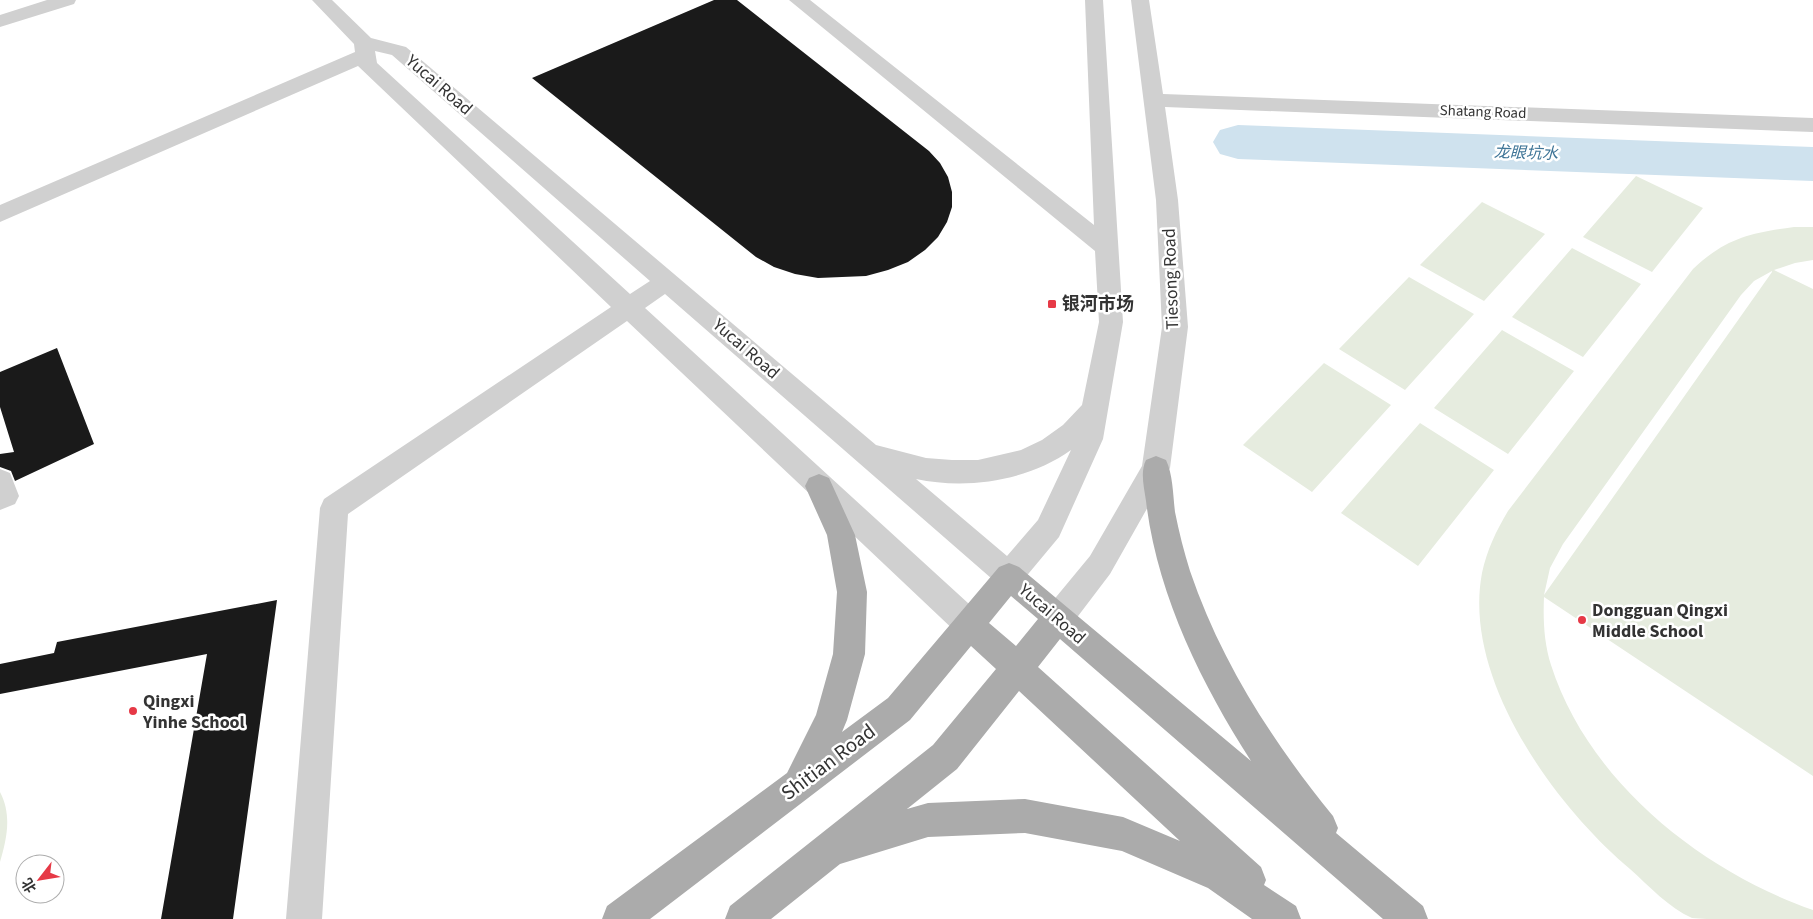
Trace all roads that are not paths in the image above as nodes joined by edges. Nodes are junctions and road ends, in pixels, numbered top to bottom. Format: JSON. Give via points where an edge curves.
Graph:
{"nodes":[{"id":1,"x":67,"y":0,"type":"edge"},
{"id":2,"x":321,"y":0,"type":"edge"},
{"id":3,"x":798,"y":0,"type":"edge"},
{"id":4,"x":1094,"y":0,"type":"edge"},
{"id":5,"x":1140,"y":0,"type":"edge"},
{"id":6,"x":0,"y":21,"type":"edge"},
{"id":7,"x":365,"y":49,"type":"junction"},
{"id":8,"x":1154,"y":100,"type":"junction"},
{"id":9,"x":1813,"y":125,"type":"edge"},
{"id":10,"x":0,"y":214,"type":"edge"},
{"id":11,"x":1106,"y":247,"type":"junction"},
{"id":12,"x":667,"y":281,"type":"junction"},
{"id":13,"x":628,"y":308,"type":"junction"},
{"id":14,"x":1094,"y":410,"type":"junction"},
{"id":15,"x":864,"y":451,"type":"junction"},
{"id":16,"x":1156,"y":468,"type":"junction"},
{"id":17,"x":0,"y":481,"type":"edge"},
{"id":18,"x":819,"y":486,"type":"junction"},
{"id":19,"x":0,"y":498,"type":"edge"},
{"id":20,"x":1009,"y":576,"type":"junction"},
{"id":21,"x":1058,"y":618,"type":"junction"},
{"id":22,"x":969,"y":624,"type":"junction"},
{"id":23,"x":1017,"y":668,"type":"junction"},
{"id":24,"x":798,"y":785,"type":"junction"},
{"id":25,"x":834,"y":848,"type":"junction"},
{"id":26,"x":1371,"y":886,"type":"junction"},
{"id":27,"x":304,"y":919,"type":"edge"},
{"id":28,"x":620,"y":919,"type":"edge"},
{"id":29,"x":743,"y":919,"type":"edge"},
{"id":30,"x":1283,"y":919,"type":"edge"},
{"id":31,"x":1291,"y":919,"type":"edge"},
{"id":32,"x":1410,"y":919,"type":"edge"}],
"edges":[{"from":1,"to":6,"type":"street"},
{"from":2,"to":7,"type":"street"},
{"from":3,"to":11,"type":"street"},
{"from":4,"to":11,"type":"street"},
{"from":5,"to":8,"type":"street","name":"Tiesong Road"},
{"from":7,"to":10,"type":"street"},
{"from":7,"to":12,"type":"street","name":"Yucai Road","via":[[399,51]]},
{"from":7,"to":13,"type":"street","name":"Yucai Road","via":[[367,65]]},
{"from":8,"to":9,"type":"street","name":"Shatang Road"},
{"from":8,"to":16,"type":"street","name":"Tiesong Road","via":[[1167,200],[1175,327]]},
{"from":11,"to":14,"type":"street","via":[[1110,322]]},
{"from":12,"to":13,"type":"street"},
{"from":12,"to":15,"type":"street","name":"Yucai Road"},
{"from":13,"to":18,"type":"street","name":"Yucai Road"},
{"from":13,"to":27,"type":"street","via":[[334,508]]},
{"from":14,"to":15,"type":"street","via":[[1073,433],[1044,452],[1011,465],[974,472],[935,472],[898,464]]},
{"from":14,"to":20,"type":"street","via":[[1088,439],[1049,528]]},
{"from":15,"to":20,"type":"street","name":"Yucai Road"},
{"from":16,"to":21,"type":"street","name":"Tiesong Road","via":[[1100,565]]},
{"from":16,"to":26,"type":"main road","via":[[1164,528],[1183,592],[1212,661],[1253,734],[1305,809]]},
{"from":17,"to":19,"type":"street","via":[[4,496]]},
{"from":18,"to":22,"type":"street","name":"Yucai Road"},
{"from":18,"to":24,"type":"main road","via":[[841,535],[852,592],[849,654],[831,720]]},
{"from":20,"to":21,"type":"main road","name":"Yucai Road"},
{"from":20,"to":22,"type":"main road","name":"Shitian Road"},
{"from":21,"to":23,"type":"main road"},
{"from":21,"to":26,"type":"main road","name":"Yucai Road"},
{"from":22,"to":23,"type":"main road","name":"Yucai Road"},
{"from":22,"to":24,"type":"main road","name":"Shitian Road","via":[[899,709]]},
{"from":23,"to":25,"type":"main road","via":[[945,757]]},
{"from":23,"to":31,"type":"main road","name":"Yucai Road"},
{"from":24,"to":28,"type":"main road","name":"Shitian Road"},
{"from":25,"to":29,"type":"main road"},
{"from":25,"to":30,"type":"main road","via":[[928,820],[1025,816],[1123,834],[1220,876]]},
{"from":26,"to":32,"type":"main road","name":"Yucai Road"}]}
